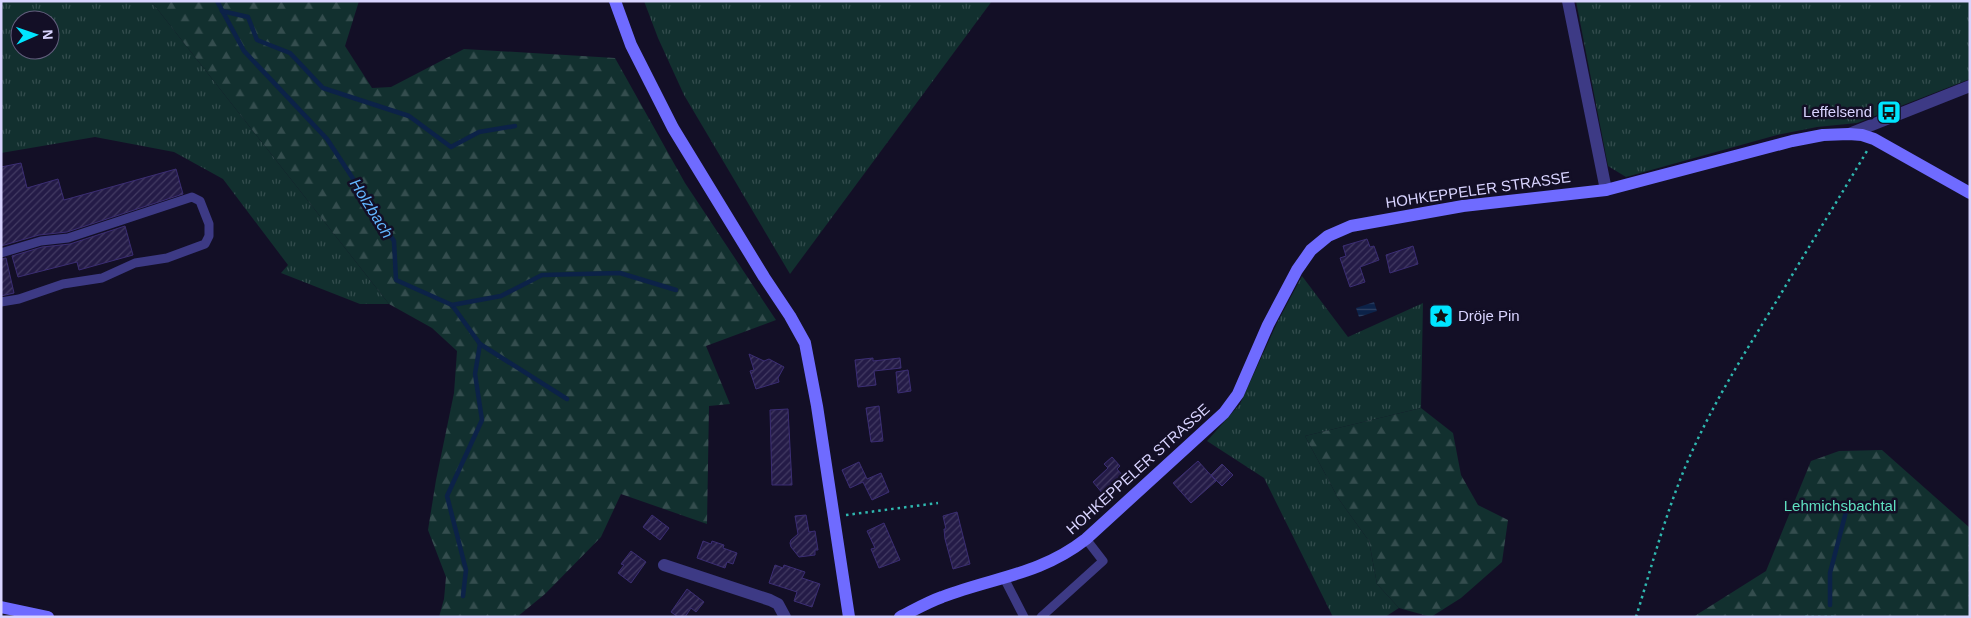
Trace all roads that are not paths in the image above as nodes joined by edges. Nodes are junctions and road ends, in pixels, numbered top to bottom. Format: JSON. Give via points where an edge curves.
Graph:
{"nodes":[{"id":1,"x":615,"y":1,"type":"edge"},
{"id":2,"x":1568,"y":1,"type":"edge"},
{"id":3,"x":1970,"y":86,"type":"edge"},
{"id":4,"x":1849,"y":134,"type":"junction"},
{"id":5,"x":1606,"y":190,"type":"junction"},
{"id":6,"x":1970,"y":193,"type":"edge"},
{"id":7,"x":1,"y":253,"type":"edge"},
{"id":8,"x":1,"y":302,"type":"edge"},
{"id":9,"x":1086,"y":539,"type":"junction"},
{"id":10,"x":664,"y":565,"type":"dead end"},
{"id":11,"x":1004,"y":578,"type":"junction"},
{"id":12,"x":1,"y":607,"type":"edge"},
{"id":13,"x":48,"y":617,"type":"edge"},
{"id":14,"x":785,"y":617,"type":"edge"},
{"id":15,"x":849,"y":617,"type":"edge"},
{"id":16,"x":900,"y":617,"type":"edge"},
{"id":17,"x":1024,"y":617,"type":"edge"},
{"id":18,"x":1041,"y":617,"type":"edge"}],
"edges":[{"from":1,"to":15,"type":"street","via":[[631,46],[664,112],[806,343]]},
{"from":2,"to":5,"type":"street"},
{"from":3,"to":4,"type":"street"},
{"from":4,"to":5,"type":"street","name":"HOHKEPPELER STRASSE","via":[[1792,140]]},
{"from":4,"to":6,"type":"street","name":"HOHKEPPELER STRASSE","via":[[1874,139]]},
{"from":5,"to":9,"type":"street","name":"HOHKEPPELER STRASSE","via":[[1462,206],[1351,226],[1328,236],[1311,250],[1297,270],[1268,325],[1238,394],[1224,413]]},
{"from":7,"to":8,"type":"lane","via":[[42,241],[68,238],[192,197],[200,201],[209,224],[205,244],[167,258],[135,263],[102,278],[63,284]]},
{"from":9,"to":11,"type":"street","name":"HOHKEPPELER STRASSE","via":[[1068,553]]},
{"from":9,"to":18,"type":"lane","via":[[1103,562]]},
{"from":10,"to":14,"type":"street","via":[[770,600],[778,604]]},
{"from":11,"to":16,"type":"street","name":"HOHKEPPELER STRASSE","via":[[942,597]]},
{"from":11,"to":17,"type":"lane"},
{"from":12,"to":13,"type":"street"}]}
